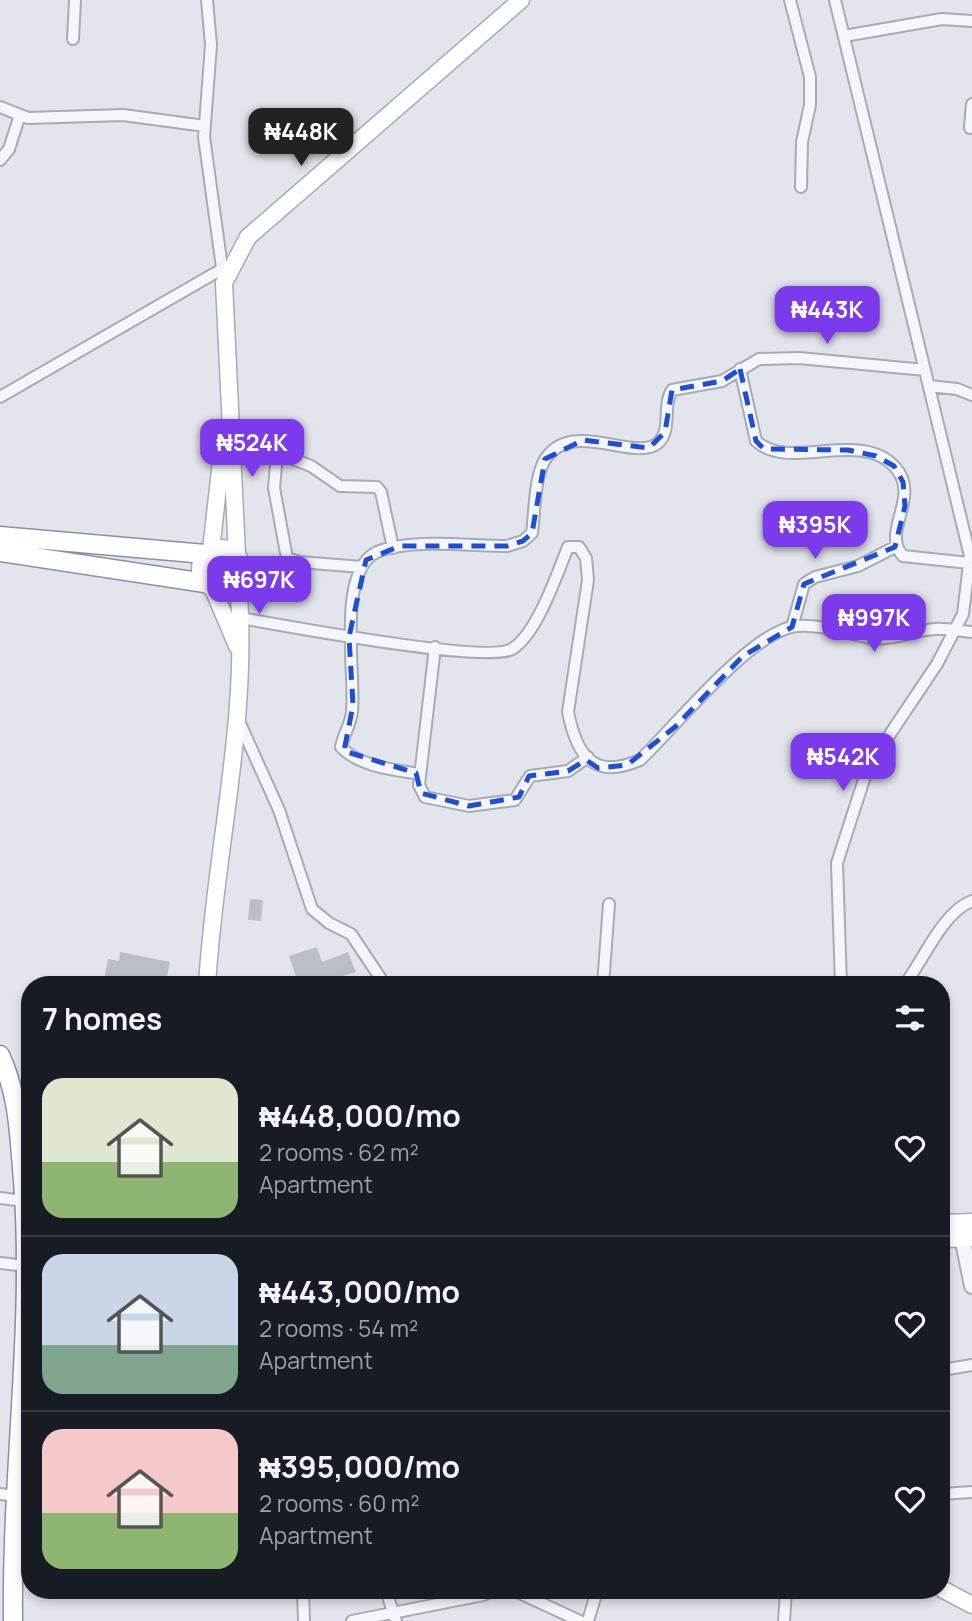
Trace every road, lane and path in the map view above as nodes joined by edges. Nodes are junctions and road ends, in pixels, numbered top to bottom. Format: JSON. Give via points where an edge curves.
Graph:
{"nodes":[{"id":1,"x":75,"y":0,"type":"edge"},
{"id":2,"x":207,"y":0,"type":"edge"},
{"id":3,"x":521,"y":0,"type":"edge"},
{"id":4,"x":790,"y":0,"type":"edge"},
{"id":5,"x":835,"y":0,"type":"edge"},
{"id":6,"x":972,"y":21,"type":"edge"},
{"id":7,"x":844,"y":36,"type":"junction"},
{"id":8,"x":73,"y":39,"type":"dead end"},
{"id":9,"x":972,"y":104,"type":"edge"},
{"id":10,"x":0,"y":107,"type":"edge"},
{"id":11,"x":20,"y":115,"type":"junction"},
{"id":12,"x":205,"y":125,"type":"junction"},
{"id":13,"x":970,"y":128,"type":"dead end"},
{"id":14,"x":0,"y":160,"type":"edge"},
{"id":15,"x":801,"y":187,"type":"dead end"},
{"id":16,"x":223,"y":276,"type":"junction"},
{"id":17,"x":740,"y":369,"type":"junction"},
{"id":18,"x":925,"y":370,"type":"junction"},
{"id":19,"x":929,"y":386,"type":"junction"},
{"id":20,"x":972,"y":388,"type":"edge"},
{"id":21,"x":972,"y":395,"type":"edge"},
{"id":22,"x":0,"y":397,"type":"edge"},
{"id":23,"x":228,"y":405,"type":"junction"},
{"id":24,"x":276,"y":454,"type":"junction"},
{"id":25,"x":233,"y":458,"type":"junction"},
{"id":26,"x":0,"y":536,"type":"edge"},
{"id":27,"x":895,"y":547,"type":"junction"},
{"id":28,"x":393,"y":548,"type":"junction"},
{"id":29,"x":0,"y":552,"type":"edge"},
{"id":30,"x":208,"y":552,"type":"junction"},
{"id":31,"x":237,"y":555,"type":"junction"},
{"id":32,"x":969,"y":563,"type":"junction"},
{"id":33,"x":362,"y":567,"type":"junction"},
{"id":34,"x":238,"y":582,"type":"junction"},
{"id":35,"x":209,"y":586,"type":"junction"},
{"id":36,"x":241,"y":618,"type":"junction"},
{"id":37,"x":792,"y":627,"type":"junction"},
{"id":38,"x":955,"y":631,"type":"junction"},
{"id":39,"x":972,"y":632,"type":"edge"},
{"id":40,"x":349,"y":637,"type":"junction"},
{"id":41,"x":435,"y":647,"type":"junction"},
{"id":42,"x":239,"y":651,"type":"junction"},
{"id":43,"x":238,"y":718,"type":"junction"},
{"id":44,"x":588,"y":757,"type":"junction"},
{"id":45,"x":420,"y":774,"type":"junction"},
{"id":46,"x":972,"y":901,"type":"edge"},
{"id":47,"x":609,"y":904,"type":"dead end"},
{"id":48,"x":208,"y":976,"type":"edge"},
{"id":49,"x":379,"y":976,"type":"edge"},
{"id":50,"x":604,"y":976,"type":"edge"},
{"id":51,"x":841,"y":976,"type":"edge"},
{"id":52,"x":909,"y":976,"type":"edge"},
{"id":53,"x":0,"y":1055,"type":"edge"},
{"id":54,"x":21,"y":1148,"type":"edge"},
{"id":55,"x":0,"y":1198,"type":"edge"},
{"id":56,"x":21,"y":1201,"type":"edge"},
{"id":57,"x":966,"y":1230,"type":"edge"},
{"id":58,"x":21,"y":1260,"type":"edge"},
{"id":59,"x":0,"y":1263,"type":"edge"},
{"id":60,"x":972,"y":1286,"type":"edge"},
{"id":61,"x":21,"y":1334,"type":"edge"},
{"id":62,"x":972,"y":1365,"type":"edge"},
{"id":63,"x":950,"y":1369,"type":"edge"},
{"id":64,"x":972,"y":1492,"type":"edge"},
{"id":65,"x":950,"y":1493,"type":"edge"},
{"id":66,"x":8,"y":1495,"type":"edge"},
{"id":67,"x":950,"y":1593,"type":"edge"},
{"id":68,"x":303,"y":1599,"type":"edge"},
{"id":69,"x":389,"y":1599,"type":"edge"},
{"id":70,"x":466,"y":1599,"type":"edge"},
{"id":71,"x":532,"y":1599,"type":"edge"},
{"id":72,"x":595,"y":1599,"type":"edge"},
{"id":73,"x":785,"y":1599,"type":"edge"},
{"id":74,"x":972,"y":1605,"type":"edge"},
{"id":75,"x":394,"y":1616,"type":"edge"},
{"id":76,"x":13,"y":1621,"type":"edge"},
{"id":77,"x":304,"y":1621,"type":"edge"},
{"id":78,"x":352,"y":1621,"type":"edge"},
{"id":79,"x":580,"y":1621,"type":"edge"},
{"id":80,"x":588,"y":1621,"type":"edge"},
{"id":81,"x":784,"y":1621,"type":"edge"}],
"edges":[{"from":1,"to":8,"type":"street"},
{"from":2,"to":12,"type":"street","via":[[211,45]]},
{"from":3,"to":16,"type":"main road","via":[[248,237]]},
{"from":4,"to":15,"type":"street","via":[[810,78]]},
{"from":5,"to":7,"type":"street"},
{"from":6,"to":7,"type":"street","via":[[943,19]]},
{"from":7,"to":18,"type":"street"},
{"from":9,"to":13,"type":"street"},
{"from":10,"to":11,"type":"street"},
{"from":11,"to":12,"type":"street","via":[[123,115]]},
{"from":11,"to":14,"type":"street","via":[[9,149]]},
{"from":12,"to":16,"type":"street"},
{"from":16,"to":22,"type":"street"},
{"from":16,"to":23,"type":"main road"},
{"from":17,"to":18,"type":"street","via":[[759,359],[799,358]]},
{"from":17,"to":27,"type":"street","via":[[756,441],[764,449],[780,453],[848,450],[876,456],[894,466],[903,482],[905,506]]},
{"from":17,"to":28,"type":"street","via":[[722,381],[672,390],[665,432],[649,448],[583,440],[551,453],[541,473],[532,533],[523,541],[506,546]]},
{"from":18,"to":19,"type":"street"},
{"from":19,"to":21,"type":"street"},
{"from":19,"to":32,"type":"street"},
{"from":20,"to":21,"type":"street"},
{"from":23,"to":25,"type":"main road"},
{"from":23,"to":30,"type":"main road"},
{"from":24,"to":25,"type":"street"},
{"from":24,"to":28,"type":"street","via":[[311,466],[341,486],[377,487],[382,492]]},
{"from":24,"to":33,"type":"street","via":[[274,488],[287,558]]},
{"from":25,"to":31,"type":"main road"},
{"from":26,"to":30,"type":"highway"},
{"from":27,"to":32,"type":"street","via":[[903,556]]},
{"from":27,"to":37,"type":"street","via":[[858,566],[804,584]]},
{"from":28,"to":33,"type":"street","via":[[377,553]]},
{"from":29,"to":35,"type":"highway"},
{"from":30,"to":31,"type":"main road","via":[[225,548]]},
{"from":30,"to":35,"type":"main road","via":[[199,570]]},
{"from":31,"to":34,"type":"main road","via":[[242,568]]},
{"from":32,"to":38,"type":"street","via":[[963,614]]},
{"from":33,"to":40,"type":"street"},
{"from":34,"to":35,"type":"main road","via":[[222,591]]},
{"from":34,"to":36,"type":"main road"},
{"from":35,"to":42,"type":"main road"},
{"from":36,"to":40,"type":"street"},
{"from":36,"to":42,"type":"main road"},
{"from":37,"to":38,"type":"street","via":[[849,631],[870,638],[934,629]]},
{"from":37,"to":44,"type":"street","via":[[743,656],[640,760],[598,768]]},
{"from":38,"to":39,"type":"street"},
{"from":38,"to":51,"type":"street","via":[[868,767],[837,863]]},
{"from":40,"to":41,"type":"street"},
{"from":40,"to":45,"type":"street","via":[[352,714],[341,747],[364,761]]},
{"from":41,"to":44,"type":"street","via":[[488,653],[512,649],[539,617],[568,547],[579,547],[586,558],[588,580],[568,712],[571,730]]},
{"from":41,"to":45,"type":"street"},
{"from":42,"to":43,"type":"main road"},
{"from":43,"to":48,"type":"main road"},
{"from":43,"to":49,"type":"street","via":[[279,810],[312,909],[351,934]]},
{"from":44,"to":45,"type":"street","via":[[568,771],[530,776],[515,800],[469,806],[425,797]]},
{"from":46,"to":52,"type":"street","via":[[962,906],[929,944]]},
{"from":47,"to":50,"type":"street"},
{"from":53,"to":54,"type":"highway","via":[[19,1113]]},
{"from":55,"to":56,"type":"street"},
{"from":57,"to":60,"type":"street"},
{"from":58,"to":59,"type":"street"},
{"from":61,"to":66,"type":"highway"},
{"from":62,"to":63,"type":"street"},
{"from":64,"to":65,"type":"street"},
{"from":66,"to":76,"type":"highway"},
{"from":67,"to":74,"type":"main road"},
{"from":68,"to":77,"type":"street"},
{"from":69,"to":75,"type":"street"},
{"from":70,"to":75,"type":"street"},
{"from":71,"to":79,"type":"street"},
{"from":72,"to":80,"type":"street"},
{"from":73,"to":81,"type":"street"},
{"from":75,"to":78,"type":"street"}]}
